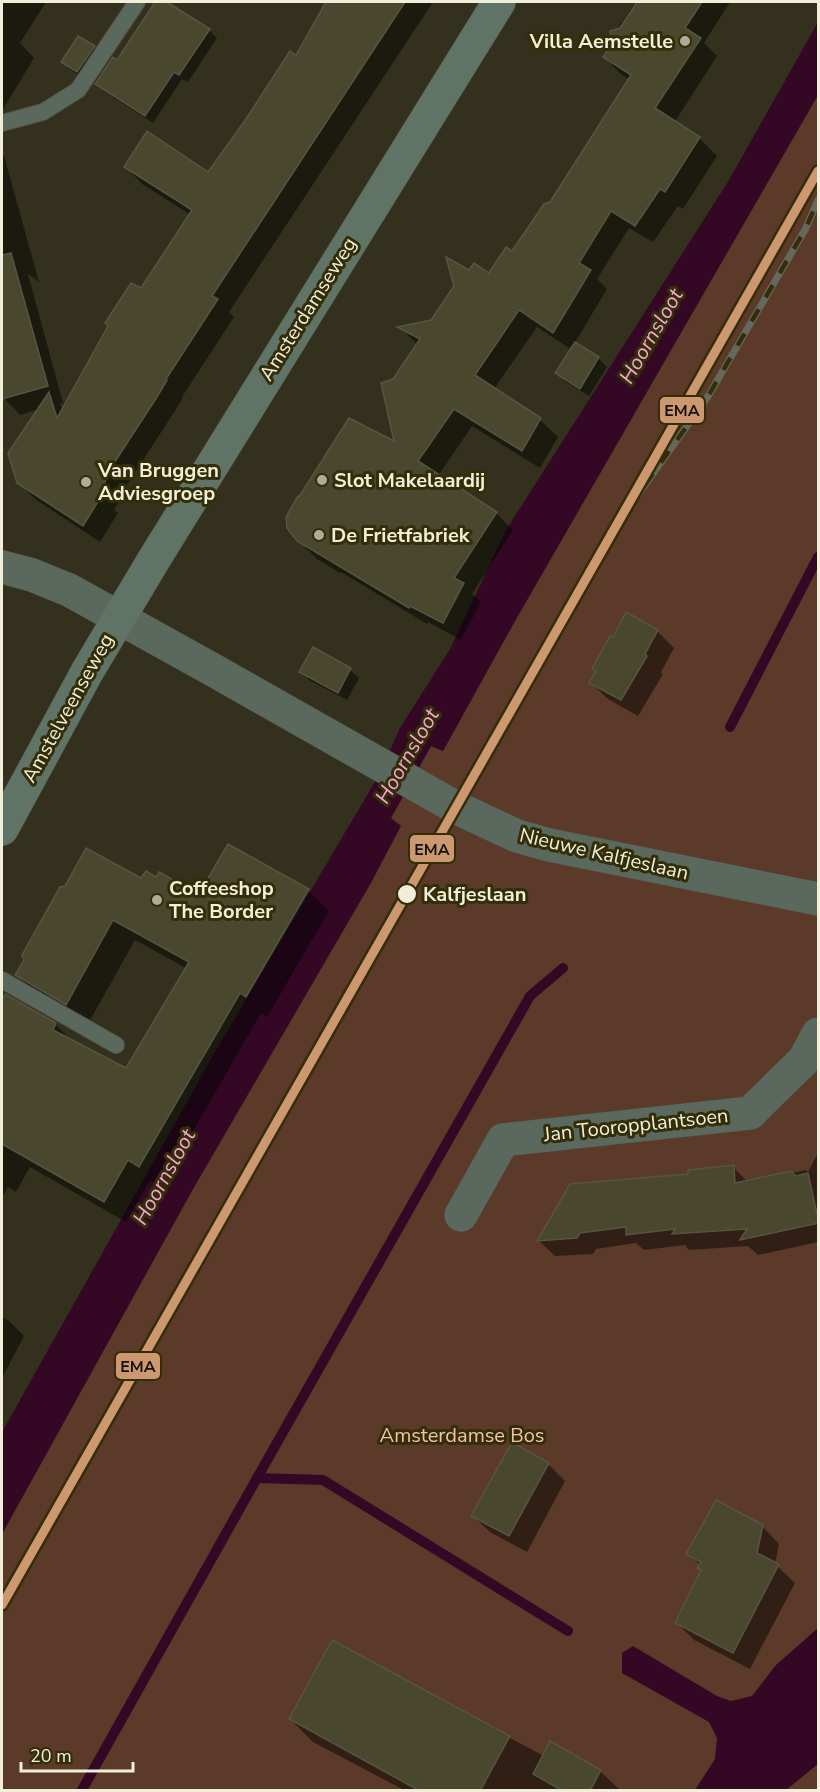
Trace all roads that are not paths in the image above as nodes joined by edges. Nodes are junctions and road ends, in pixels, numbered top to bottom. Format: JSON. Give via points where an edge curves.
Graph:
{"nodes":[{"id":1,"x":137,"y":2,"type":"edge"},
{"id":2,"x":499,"y":2,"type":"edge"},
{"id":3,"x":2,"y":123,"type":"edge"},
{"id":4,"x":2,"y":567,"type":"edge"},
{"id":5,"x":118,"y":618,"type":"junction"},
{"id":6,"x":2,"y":830,"type":"edge"},
{"id":7,"x":819,"y":899,"type":"edge"},
{"id":8,"x":2,"y":980,"type":"edge"},
{"id":9,"x":819,"y":1034,"type":"edge"},
{"id":10,"x":116,"y":1046,"type":"dead end"},
{"id":11,"x":461,"y":1215,"type":"dead end"}],
"edges":[{"from":1,"to":3,"type":"lane","via":[[78,90],[43,112]]},
{"from":2,"to":5,"type":"main road","name":"Amsterdamseweg"},
{"from":4,"to":5,"type":"street","via":[[69,590]]},
{"from":5,"to":6,"type":"main road","name":"Amstelveenseweg"},
{"from":5,"to":7,"type":"street","name":"Nieuwe Kalfjeslaan","via":[[476,818],[517,836]]},
{"from":8,"to":10,"type":"lane"},
{"from":9,"to":11,"type":"street","name":"Jan Tooropplantsoen","via":[[804,1060],[750,1113],[503,1140]]}]}
